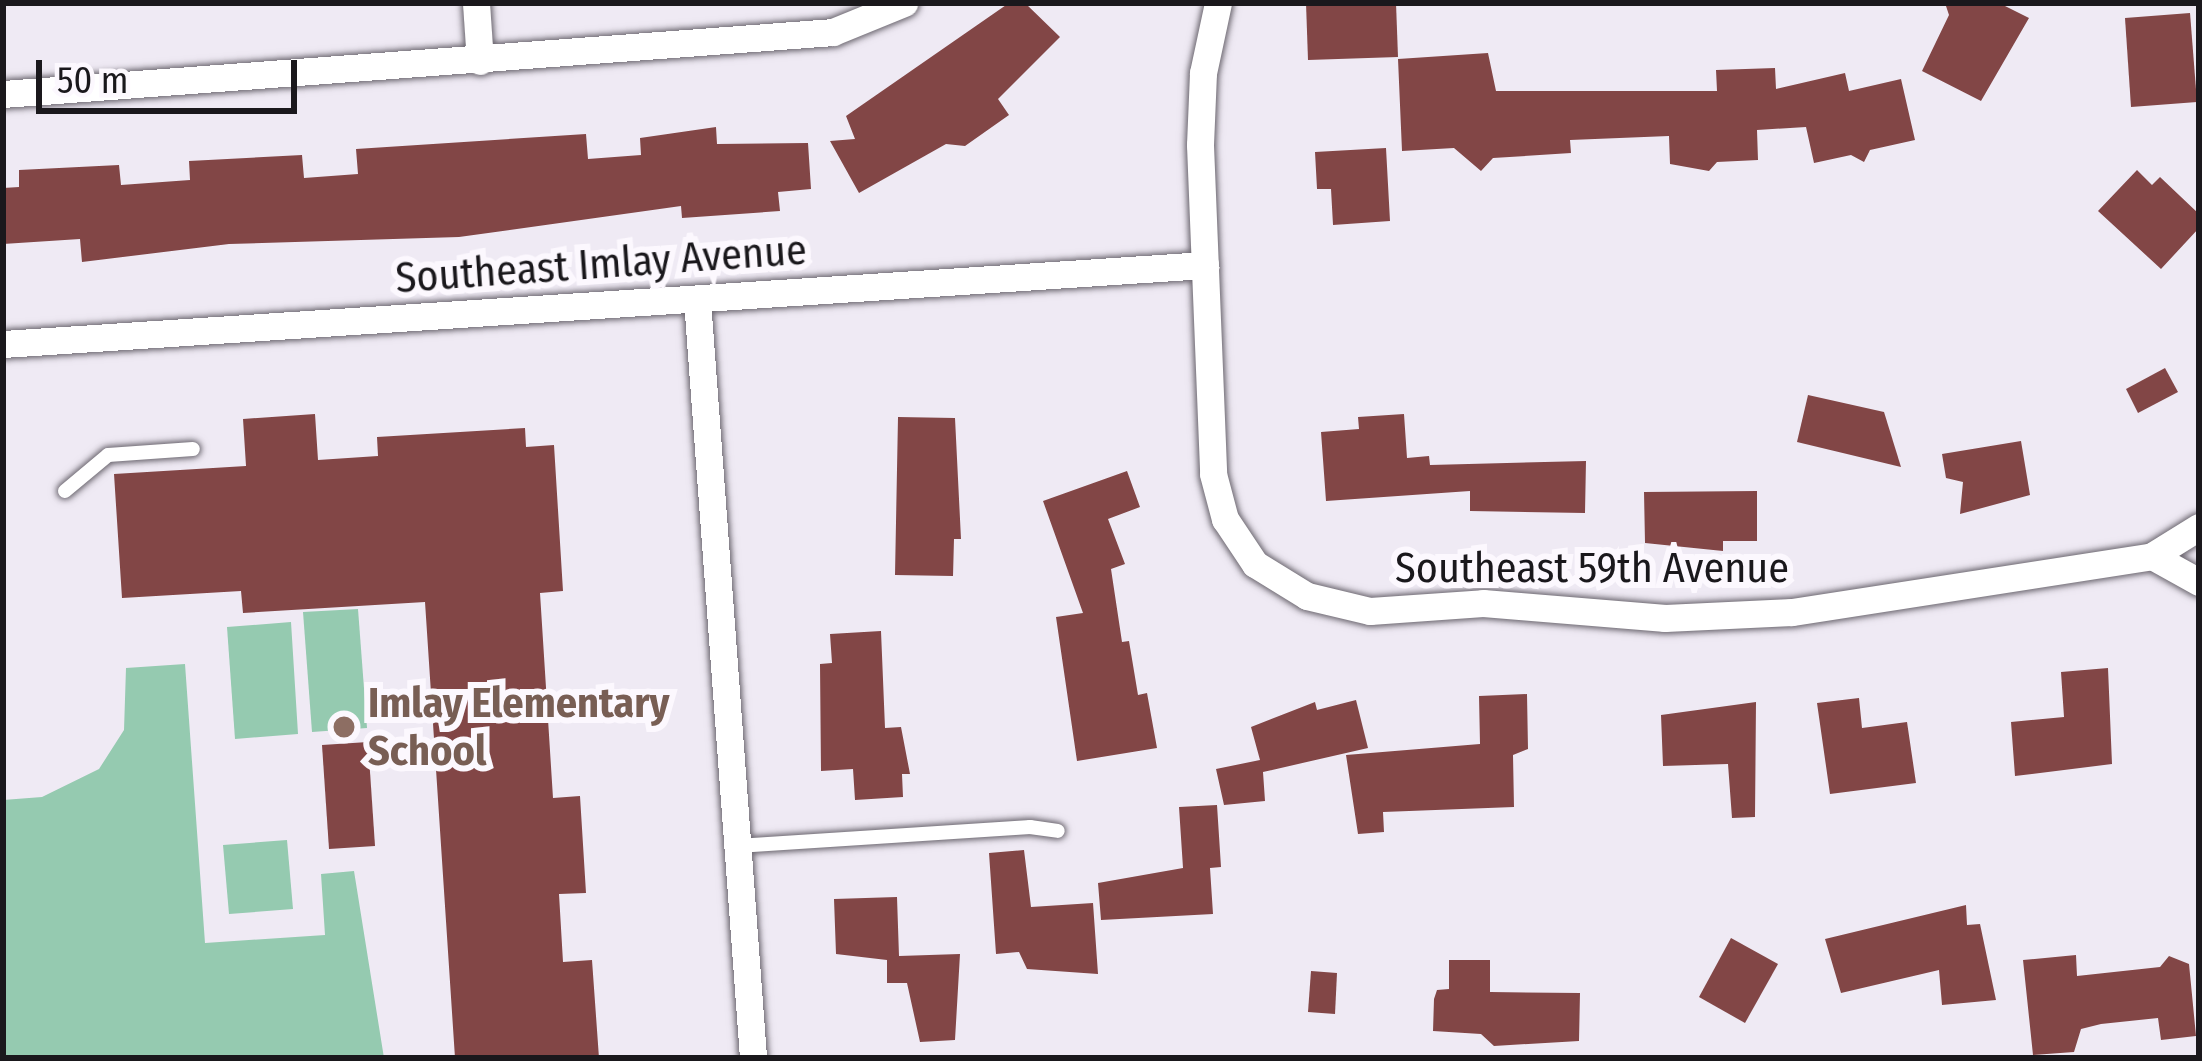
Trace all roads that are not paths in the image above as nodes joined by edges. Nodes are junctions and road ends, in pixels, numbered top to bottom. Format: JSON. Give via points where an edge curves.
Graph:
{"nodes":[{"id":1,"x":476,"y":3,"type":"edge"},
{"id":2,"x":904,"y":3,"type":"edge"},
{"id":3,"x":1218,"y":3,"type":"edge"},
{"id":4,"x":480,"y":61,"type":"junction"},
{"id":5,"x":3,"y":94,"type":"edge"},
{"id":6,"x":1204,"y":265,"type":"junction"},
{"id":7,"x":697,"y":300,"type":"junction"},
{"id":8,"x":3,"y":344,"type":"edge"},
{"id":9,"x":193,"y":448,"type":"dead end"},
{"id":10,"x":65,"y":490,"type":"dead end"},
{"id":11,"x":2199,"y":527,"type":"edge"},
{"id":12,"x":2152,"y":556,"type":"junction"},
{"id":13,"x":2199,"y":582,"type":"edge"},
{"id":14,"x":1058,"y":832,"type":"dead end"},
{"id":15,"x":737,"y":846,"type":"junction"},
{"id":16,"x":753,"y":1058,"type":"edge"}],
"edges":[{"from":1,"to":4,"type":"street"},
{"from":2,"to":4,"type":"street","via":[[833,32]]},
{"from":3,"to":6,"type":"street","via":[[1203,74]]},
{"from":4,"to":5,"type":"street"},
{"from":6,"to":7,"type":"street","name":"Southeast Imlay Avenue"},
{"from":6,"to":12,"type":"street","name":"Southeast 59th Avenue","via":[[1214,474],[1225,519],[1255,564],[1307,596],[1370,611],[1483,602],[1665,618],[1792,612]]},
{"from":7,"to":8,"type":"street","name":"Southeast Imlay Avenue"},
{"from":7,"to":15,"type":"street"},
{"from":9,"to":10,"type":"lane","via":[[108,454]]},
{"from":11,"to":12,"type":"street","name":"Southeast 59th Avenue"},
{"from":12,"to":13,"type":"street"},
{"from":14,"to":15,"type":"lane","via":[[1030,826]]},
{"from":15,"to":16,"type":"street"}]}
